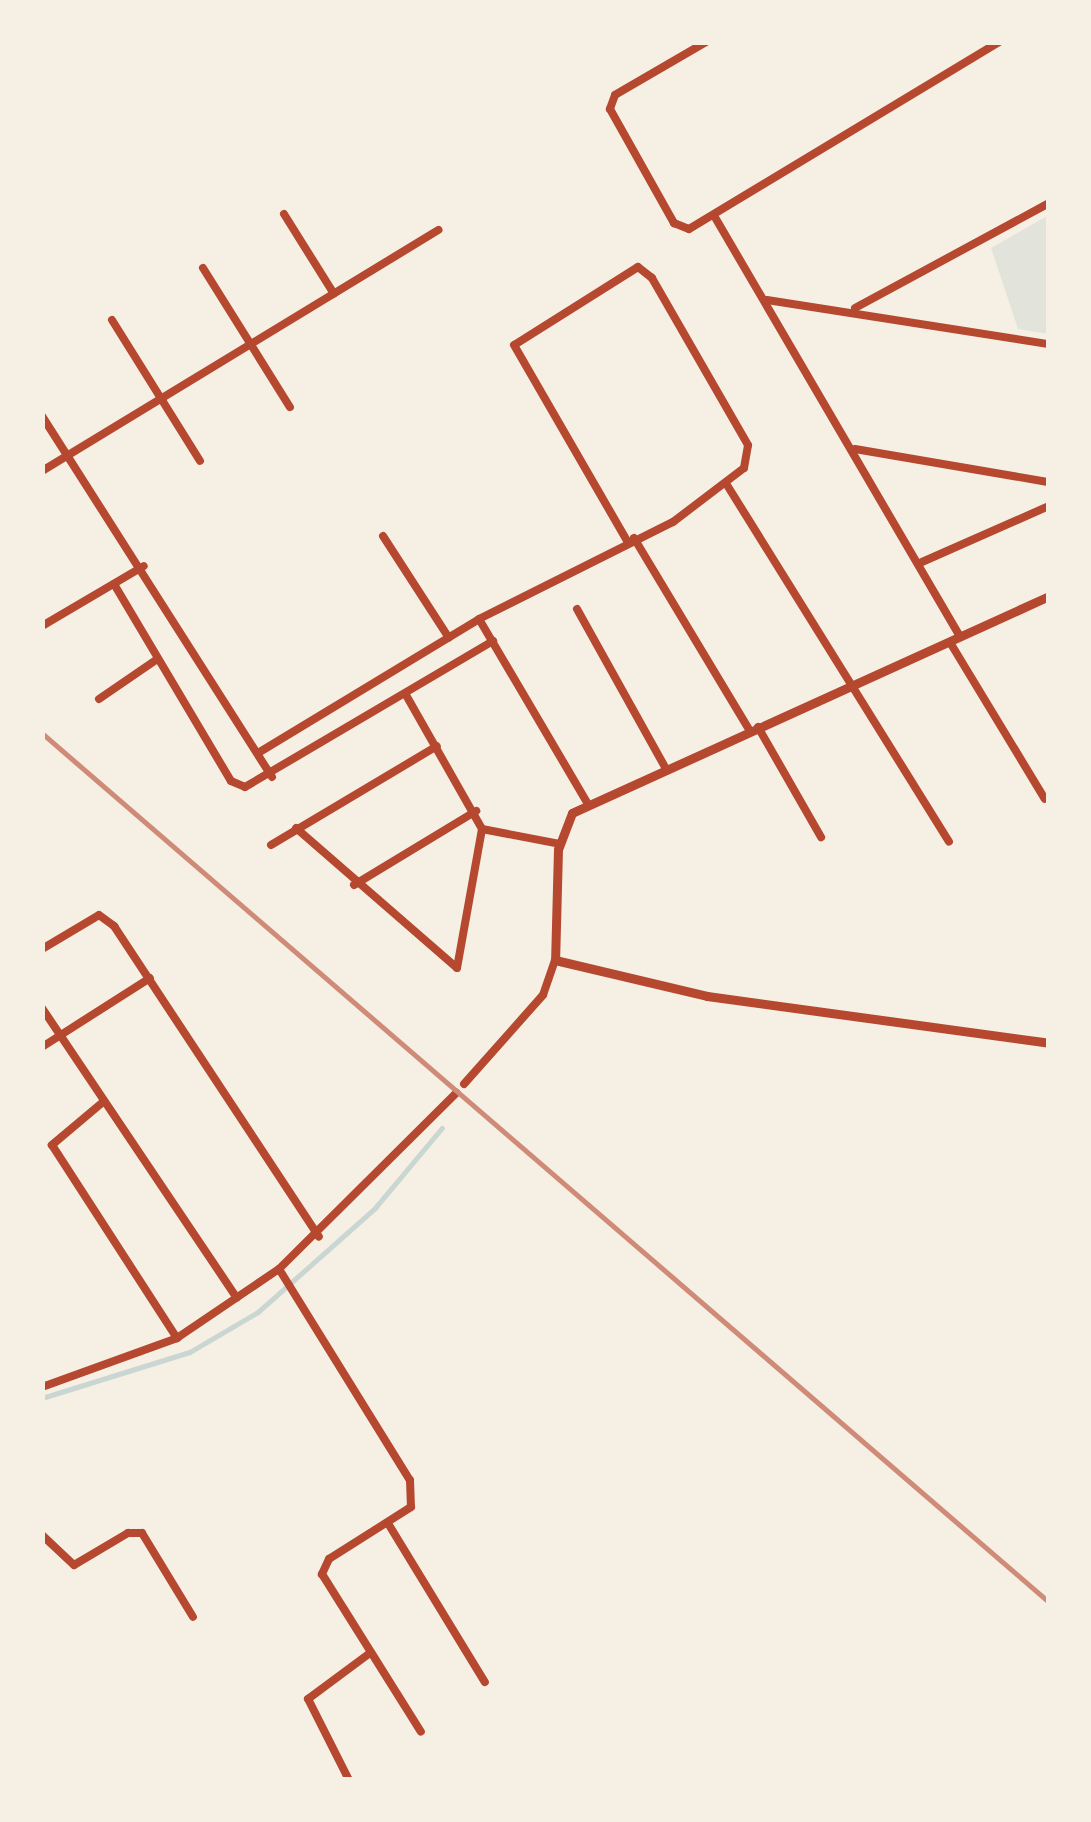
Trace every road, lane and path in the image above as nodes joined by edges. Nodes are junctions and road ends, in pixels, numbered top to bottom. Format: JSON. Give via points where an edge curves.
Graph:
{"nodes":[{"id":1,"x":706,"y":42,"type":"edge"},
{"id":2,"x":999,"y":42,"type":"edge"},
{"id":3,"x":1049,"y":203,"type":"edge"},
{"id":4,"x":284,"y":214,"type":"dead end"},
{"id":5,"x":716,"y":219,"type":"junction"},
{"id":6,"x":439,"y":230,"type":"dead end"},
{"id":7,"x":203,"y":268,"type":"dead end"},
{"id":8,"x":334,"y":294,"type":"junction"},
{"id":9,"x":765,"y":299,"type":"junction"},
{"id":10,"x":854,"y":309,"type":"junction"},
{"id":11,"x":112,"y":320,"type":"dead end"},
{"id":12,"x":251,"y":344,"type":"junction"},
{"id":13,"x":1049,"y":344,"type":"edge"},
{"id":14,"x":161,"y":399,"type":"junction"},
{"id":15,"x":290,"y":407,"type":"dead end"},
{"id":16,"x":42,"y":416,"type":"edge"},
{"id":17,"x":854,"y":449,"type":"junction"},
{"id":18,"x":67,"y":455,"type":"junction"},
{"id":19,"x":200,"y":461,"type":"dead end"},
{"id":20,"x":42,"y":471,"type":"edge"},
{"id":21,"x":1049,"y":482,"type":"edge"},
{"id":22,"x":728,"y":484,"type":"junction"},
{"id":23,"x":1049,"y":506,"type":"edge"},
{"id":24,"x":383,"y":536,"type":"dead end"},
{"id":25,"x":631,"y":540,"type":"junction"},
{"id":26,"x":922,"y":562,"type":"junction"},
{"id":27,"x":145,"y":566,"type":"junction"},
{"id":28,"x":114,"y":584,"type":"junction"},
{"id":29,"x":1049,"y":596,"type":"edge"},
{"id":30,"x":577,"y":609,"type":"dead end"},
{"id":31,"x":479,"y":619,"type":"junction"},
{"id":32,"x":42,"y":626,"type":"edge"},
{"id":33,"x":448,"y":638,"type":"junction"},
{"id":34,"x":493,"y":641,"type":"junction"},
{"id":35,"x":956,"y":642,"type":"junction"},
{"id":36,"x":156,"y":660,"type":"junction"},
{"id":37,"x":855,"y":686,"type":"junction"},
{"id":38,"x":406,"y":695,"type":"junction"},
{"id":39,"x":99,"y":699,"type":"dead end"},
{"id":40,"x":754,"y":729,"type":"junction"},
{"id":41,"x":437,"y":746,"type":"junction"},
{"id":42,"x":258,"y":753,"type":"junction"},
{"id":43,"x":665,"y":767,"type":"junction"},
{"id":44,"x":272,"y":776,"type":"junction"},
{"id":45,"x":1045,"y":799,"type":"dead end"},
{"id":46,"x":587,"y":802,"type":"junction"},
{"id":47,"x":477,"y":811,"type":"junction"},
{"id":48,"x":296,"y":828,"type":"junction"},
{"id":49,"x":482,"y":829,"type":"junction"},
{"id":50,"x":821,"y":837,"type":"dead end"},
{"id":51,"x":949,"y":841,"type":"dead end"},
{"id":52,"x":560,"y":844,"type":"junction"},
{"id":53,"x":271,"y":845,"type":"dead end"},
{"id":54,"x":354,"y":885,"type":"junction"},
{"id":55,"x":42,"y":949,"type":"edge"},
{"id":56,"x":555,"y":960,"type":"junction"},
{"id":57,"x":151,"y":978,"type":"junction"},
{"id":58,"x":42,"y":1008,"type":"edge"},
{"id":59,"x":60,"y":1036,"type":"junction"},
{"id":60,"x":1049,"y":1043,"type":"edge"},
{"id":61,"x":42,"y":1047,"type":"edge"},
{"id":62,"x":464,"y":1084,"type":"dead end"},
{"id":63,"x":456,"y":1093,"type":"dead end"},
{"id":64,"x":103,"y":1102,"type":"junction"},
{"id":65,"x":320,"y":1237,"type":"junction"},
{"id":66,"x":279,"y":1269,"type":"junction"},
{"id":67,"x":237,"y":1298,"type":"junction"},
{"id":68,"x":177,"y":1338,"type":"junction"},
{"id":69,"x":42,"y":1387,"type":"edge"},
{"id":70,"x":389,"y":1525,"type":"junction"},
{"id":71,"x":42,"y":1535,"type":"edge"},
{"id":72,"x":193,"y":1617,"type":"dead end"},
{"id":73,"x":370,"y":1653,"type":"junction"},
{"id":74,"x":485,"y":1682,"type":"dead end"},
{"id":75,"x":421,"y":1732,"type":"dead end"},
{"id":76,"x":349,"y":1780,"type":"edge"}],
"edges":[{"from":1,"to":5,"type":"street","via":[[614,95],[610,109],[674,223],[689,229]]},
{"from":2,"to":5,"type":"street"},
{"from":3,"to":10,"type":"street"},
{"from":4,"to":8,"type":"street"},
{"from":5,"to":9,"type":"street"},
{"from":6,"to":8,"type":"street"},
{"from":7,"to":12,"type":"street"},
{"from":8,"to":12,"type":"street"},
{"from":9,"to":10,"type":"street"},
{"from":9,"to":17,"type":"street"},
{"from":10,"to":13,"type":"street"},
{"from":11,"to":14,"type":"street"},
{"from":12,"to":14,"type":"street"},
{"from":12,"to":15,"type":"street"},
{"from":14,"to":18,"type":"street"},
{"from":14,"to":19,"type":"street"},
{"from":16,"to":18,"type":"street"},
{"from":17,"to":21,"type":"street"},
{"from":17,"to":26,"type":"street"},
{"from":18,"to":20,"type":"street"},
{"from":18,"to":27,"type":"street"},
{"from":22,"to":25,"type":"street"},
{"from":22,"to":25,"type":"street","via":[[744,468],[748,445],[646,269],[624,270],[514,345]]},
{"from":22,"to":37,"type":"street"},
{"from":23,"to":26,"type":"street"},
{"from":24,"to":33,"type":"street"},
{"from":25,"to":31,"type":"street"},
{"from":25,"to":40,"type":"street"},
{"from":26,"to":35,"type":"street"},
{"from":27,"to":28,"type":"street"},
{"from":27,"to":42,"type":"street"},
{"from":28,"to":32,"type":"street"},
{"from":28,"to":36,"type":"street"},
{"from":29,"to":35,"type":"street"},
{"from":30,"to":43,"type":"street"},
{"from":31,"to":33,"type":"street"},
{"from":31,"to":34,"type":"street"},
{"from":33,"to":42,"type":"street"},
{"from":34,"to":38,"type":"street"},
{"from":34,"to":46,"type":"street"},
{"from":35,"to":37,"type":"street"},
{"from":35,"to":45,"type":"street"},
{"from":36,"to":39,"type":"street"},
{"from":36,"to":44,"type":"street","via":[[231,782],[244,787]]},
{"from":37,"to":40,"type":"street"},
{"from":37,"to":51,"type":"street"},
{"from":38,"to":41,"type":"street"},
{"from":38,"to":44,"type":"street"},
{"from":40,"to":43,"type":"street"},
{"from":40,"to":50,"type":"street"},
{"from":41,"to":47,"type":"street"},
{"from":41,"to":48,"type":"street"},
{"from":42,"to":44,"type":"street"},
{"from":43,"to":46,"type":"street"},
{"from":46,"to":52,"type":"street","via":[[572,813]]},
{"from":47,"to":49,"type":"street"},
{"from":47,"to":54,"type":"street"},
{"from":48,"to":53,"type":"street"},
{"from":48,"to":54,"type":"street"},
{"from":49,"to":52,"type":"street"},
{"from":49,"to":54,"type":"street","via":[[457,968]]},
{"from":52,"to":56,"type":"street"},
{"from":55,"to":57,"type":"street","via":[[99,915]]},
{"from":56,"to":60,"type":"street","via":[[707,996]]},
{"from":56,"to":62,"type":"street","via":[[542,994]]},
{"from":57,"to":59,"type":"street"},
{"from":57,"to":65,"type":"street"},
{"from":58,"to":59,"type":"street"},
{"from":59,"to":61,"type":"street"},
{"from":59,"to":64,"type":"street"},
{"from":63,"to":65,"type":"street"},
{"from":64,"to":67,"type":"street"},
{"from":64,"to":68,"type":"street","via":[[52,1145]]},
{"from":65,"to":66,"type":"street"},
{"from":66,"to":67,"type":"street"},
{"from":66,"to":70,"type":"street","via":[[410,1480],[411,1507]]},
{"from":67,"to":68,"type":"street"},
{"from":68,"to":69,"type":"street"},
{"from":70,"to":73,"type":"street","via":[[322,1567]]},
{"from":70,"to":74,"type":"street"},
{"from":71,"to":72,"type":"street","via":[[74,1565],[142,1533]]},
{"from":73,"to":75,"type":"street"},
{"from":73,"to":76,"type":"street","via":[[308,1699]]}]}
